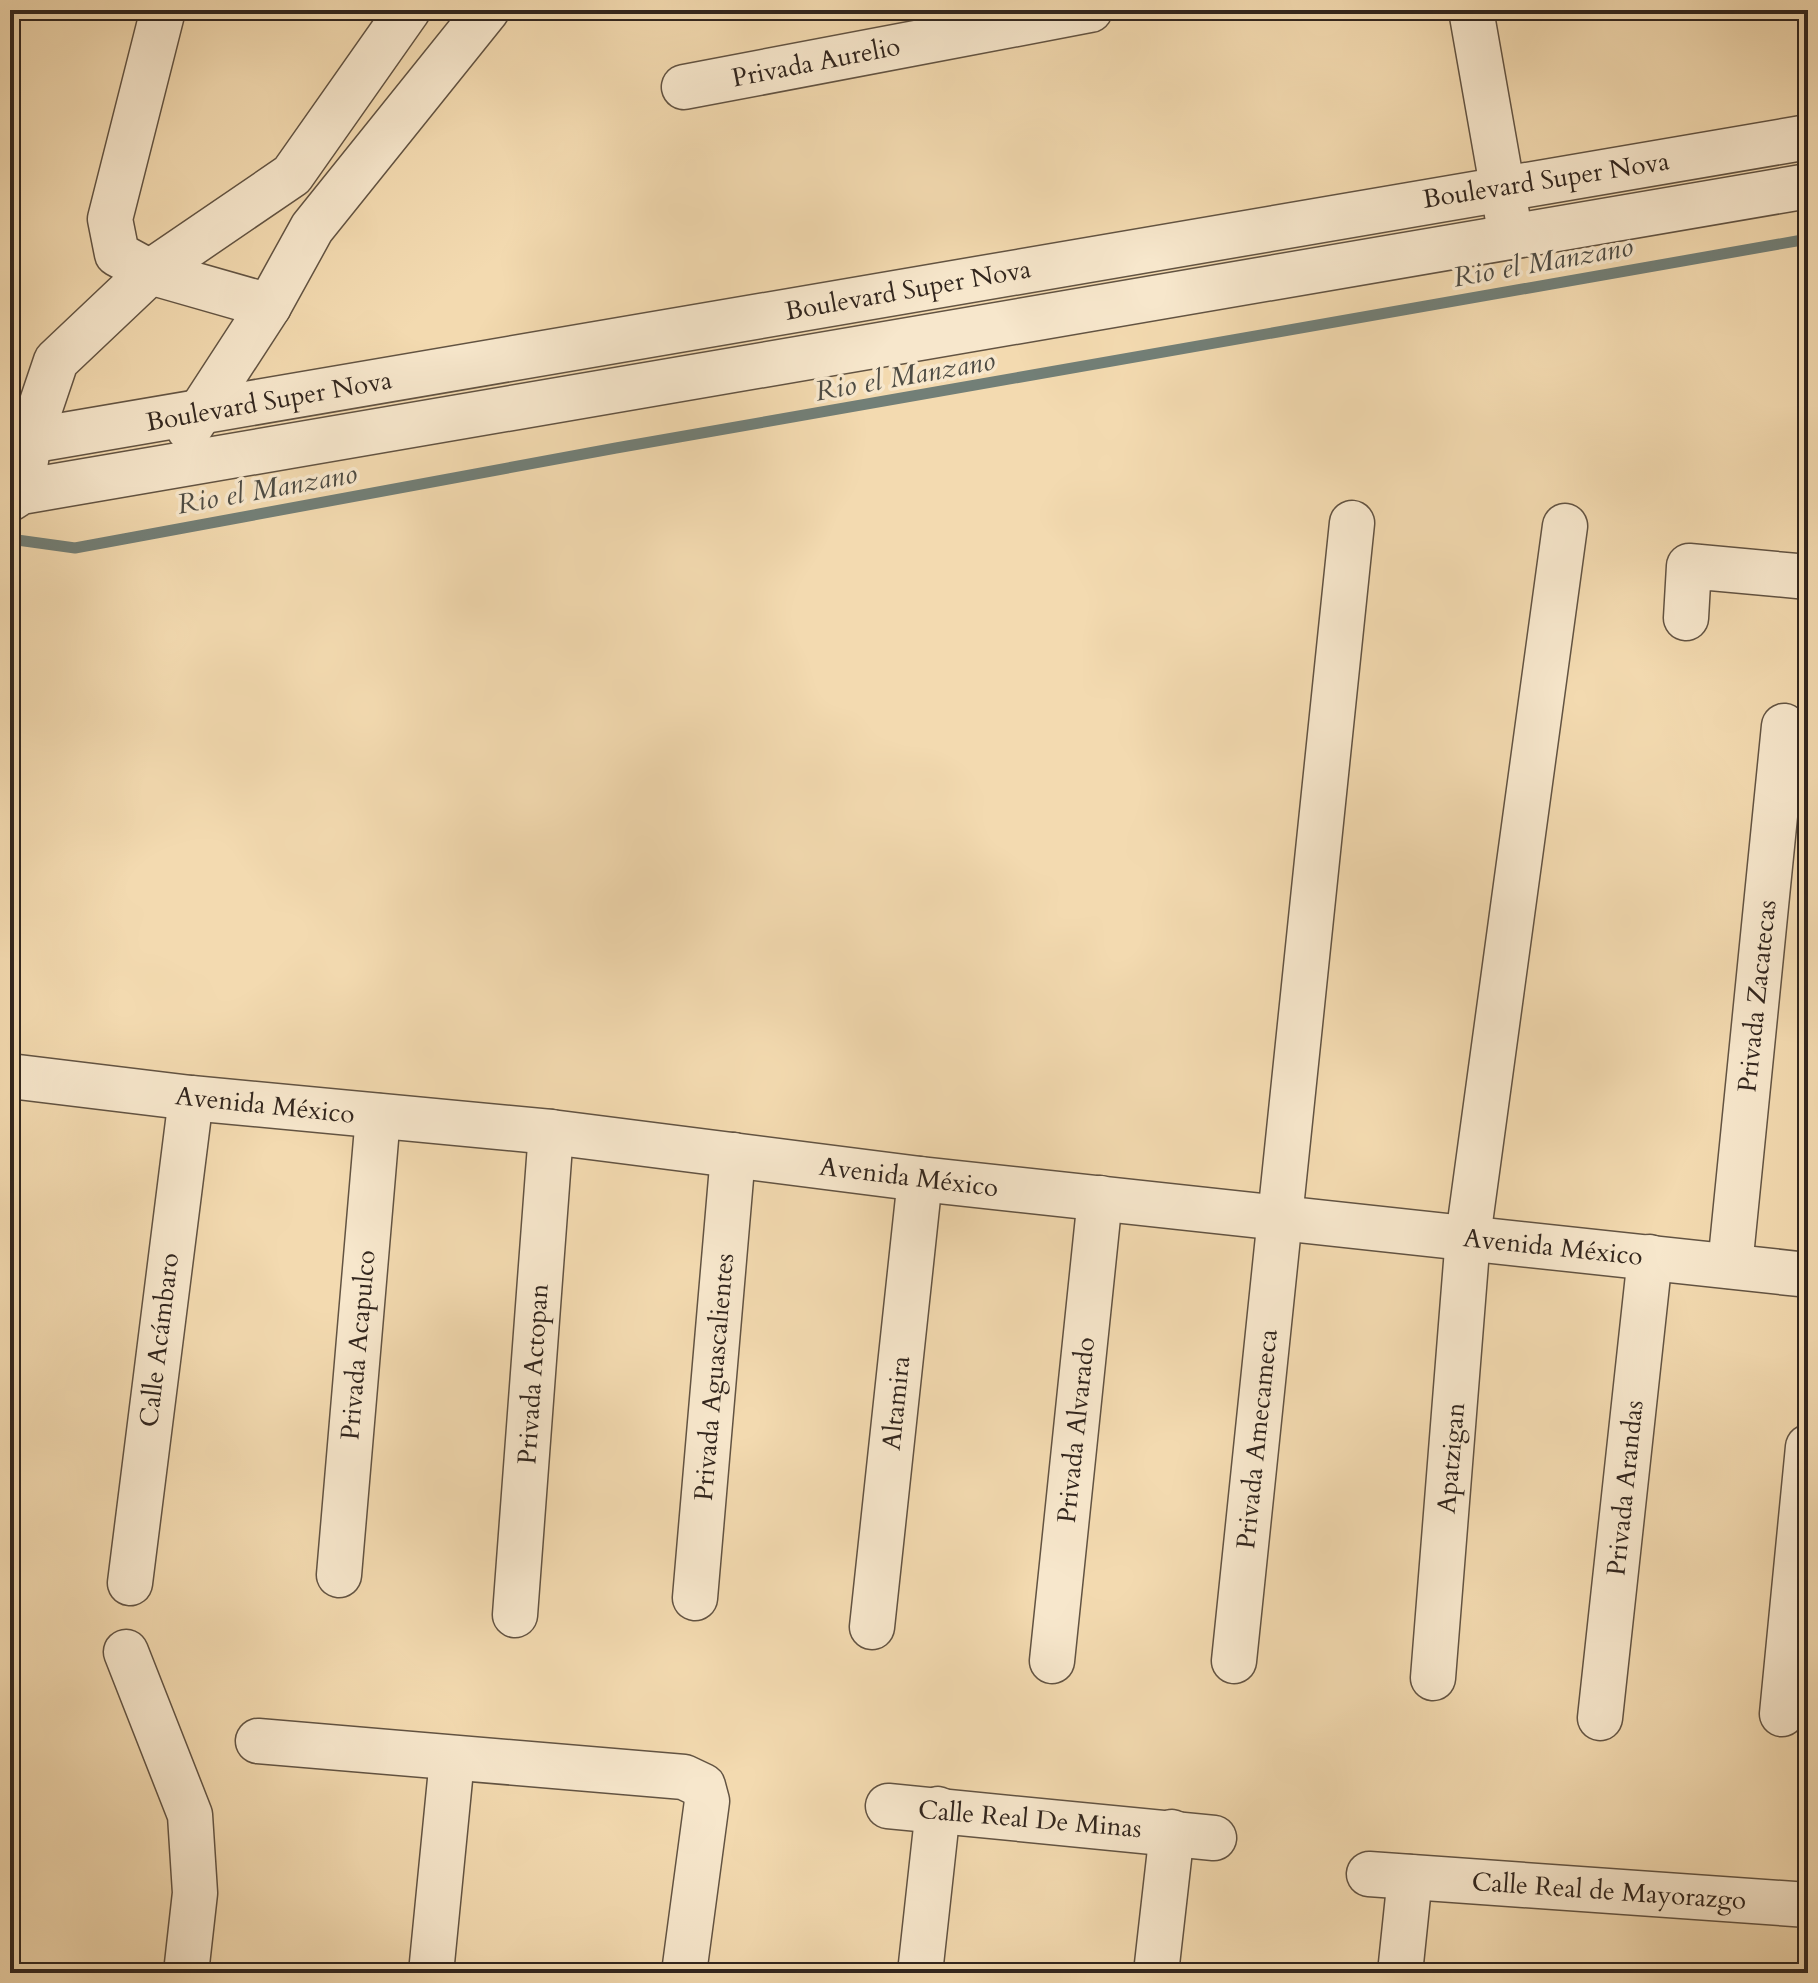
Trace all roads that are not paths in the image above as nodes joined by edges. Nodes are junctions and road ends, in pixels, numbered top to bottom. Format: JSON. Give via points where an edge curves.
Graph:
{"nodes":[{"id":1,"x":163,"y":10,"type":"edge"},
{"id":2,"x":408,"y":10,"type":"edge"},
{"id":3,"x":487,"y":10,"type":"edge"},
{"id":4,"x":1090,"y":10,"type":"edge"},
{"id":5,"x":1471,"y":10,"type":"edge"},
{"id":6,"x":684,"y":87,"type":"dead end"},
{"id":7,"x":1808,"y":137,"type":"edge"},
{"id":8,"x":1502,"y":186,"type":"junction"},
{"id":9,"x":1808,"y":186,"type":"edge"},
{"id":10,"x":1511,"y":237,"type":"junction"},
{"id":11,"x":150,"y":272,"type":"junction"},
{"id":12,"x":269,"y":306,"type":"junction"},
{"id":13,"x":198,"y":414,"type":"junction"},
{"id":14,"x":165,"y":468,"type":"junction"},
{"id":15,"x":18,"y":471,"type":"edge"},
{"id":16,"x":1352,"y":523,"type":"dead end"},
{"id":17,"x":1565,"y":526,"type":"dead end"},
{"id":18,"x":1808,"y":577,"type":"edge"},
{"id":19,"x":1686,"y":618,"type":"dead end"},
{"id":20,"x":1784,"y":726,"type":"dead end"},
{"id":21,"x":10,"y":1076,"type":"edge"},
{"id":22,"x":191,"y":1098,"type":"junction"},
{"id":23,"x":378,"y":1116,"type":"junction"},
{"id":24,"x":551,"y":1132,"type":"junction"},
{"id":25,"x":733,"y":1155,"type":"junction"},
{"id":26,"x":920,"y":1179,"type":"junction"},
{"id":27,"x":1100,"y":1198,"type":"junction"},
{"id":28,"x":1281,"y":1217,"type":"junction"},
{"id":29,"x":1468,"y":1237,"type":"junction"},
{"id":30,"x":1650,"y":1257,"type":"junction"},
{"id":31,"x":1730,"y":1266,"type":"junction"},
{"id":32,"x":1808,"y":1275,"type":"edge"},
{"id":33,"x":1808,"y":1447,"type":"edge"},
{"id":34,"x":339,"y":1575,"type":"dead end"},
{"id":35,"x":130,"y":1583,"type":"dead end"},
{"id":36,"x":695,"y":1598,"type":"dead end"},
{"id":37,"x":515,"y":1615,"type":"dead end"},
{"id":38,"x":872,"y":1627,"type":"dead end"},
{"id":39,"x":126,"y":1652,"type":"dead end"},
{"id":40,"x":1052,"y":1661,"type":"dead end"},
{"id":41,"x":1234,"y":1661,"type":"dead end"},
{"id":42,"x":1433,"y":1678,"type":"dead end"},
{"id":43,"x":1782,"y":1714,"type":"dead end"},
{"id":44,"x":1600,"y":1718,"type":"dead end"},
{"id":45,"x":258,"y":1741,"type":"dead end"},
{"id":46,"x":452,"y":1759,"type":"junction"},
{"id":47,"x":888,"y":1806,"type":"dead end"},
{"id":48,"x":938,"y":1809,"type":"junction"},
{"id":49,"x":1808,"y":1905,"type":"edge"},
{"id":50,"x":186,"y":1973,"type":"edge"},
{"id":51,"x":431,"y":1973,"type":"edge"},
{"id":52,"x":684,"y":1973,"type":"edge"},
{"id":53,"x":920,"y":1973,"type":"edge"},
{"id":54,"x":1156,"y":1973,"type":"edge"},
{"id":55,"x":1400,"y":1973,"type":"edge"}],
"edges":[{"from":1,"to":11,"type":"street","via":[[110,219],[117,254]]},
{"from":2,"to":11,"type":"street","via":[[292,175]]},
{"from":3,"to":12,"type":"street","via":[[312,228]]},
{"from":4,"to":6,"type":"street","name":"Privada Aurelio"},
{"from":5,"to":8,"type":"street"},
{"from":7,"to":8,"type":"street","name":"Boulevard Super Nova"},
{"from":8,"to":10,"type":"street"},
{"from":8,"to":13,"type":"street","name":"Boulevard Super Nova"},
{"from":9,"to":10,"type":"street","name":"Boulevard Super Nova"},
{"from":10,"to":14,"type":"street","name":"Boulevard Super Nova"},
{"from":11,"to":12,"type":"street"},
{"from":11,"to":15,"type":"street","via":[[56,361]]},
{"from":12,"to":13,"type":"street"},
{"from":13,"to":14,"type":"street"},
{"from":13,"to":15,"type":"street","name":"Boulevard Super Nova"},
{"from":14,"to":15,"type":"street","name":"Boulevard Super Nova"},
{"from":16,"to":28,"type":"street","name":"Privada Amecameca"},
{"from":17,"to":29,"type":"street","name":"Apatzigan"},
{"from":18,"to":19,"type":"street","via":[[1689,566]]},
{"from":20,"to":31,"type":"street","name":"Privada Zacatecas"},
{"from":21,"to":22,"type":"street","name":"Avenida México"},
{"from":22,"to":23,"type":"street","name":"Avenida México"},
{"from":22,"to":35,"type":"street","name":"Calle Acámbaro"},
{"from":23,"to":24,"type":"street","name":"Avenida México"},
{"from":23,"to":34,"type":"street","name":"Privada Acapulco"},
{"from":24,"to":25,"type":"street","name":"Avenida México"},
{"from":24,"to":37,"type":"street","name":"Privada Actopan"},
{"from":25,"to":26,"type":"street","name":"Avenida México"},
{"from":25,"to":36,"type":"street","name":"Privada Aguascalientes"},
{"from":26,"to":27,"type":"street","name":"Avenida México"},
{"from":26,"to":38,"type":"street","name":"Altamira"},
{"from":27,"to":28,"type":"street","name":"Avenida México"},
{"from":27,"to":40,"type":"street","name":"Privada Alvarado"},
{"from":28,"to":29,"type":"street","name":"Avenida México"},
{"from":28,"to":41,"type":"street","name":"Privada Amecameca"},
{"from":29,"to":30,"type":"street","name":"Avenida México"},
{"from":29,"to":42,"type":"street","name":"Apatzigan"},
{"from":30,"to":31,"type":"street","name":"Avenida México"},
{"from":30,"to":44,"type":"street","name":"Privada Arandas"},
{"from":31,"to":32,"type":"street","name":"Avenida México"},
{"from":33,"to":43,"type":"street"},
{"from":39,"to":50,"type":"street","via":[[190,1815],[195,1893]]},
{"from":45,"to":46,"type":"street"},
{"from":46,"to":51,"type":"street"},
{"from":46,"to":52,"type":"street","via":[[684,1777],[703,1786],[707,1801]]},
{"from":47,"to":48,"type":"street","name":"Calle Real De Minas"},
{"from":48,"to":53,"type":"street"},
{"from":48,"to":54,"type":"street","name":"Calle Real De Minas","via":[[1193,1835]]},
{"from":49,"to":55,"type":"street","name":"Calle Real de Mayorazgo","via":[[1389,1876]]}]}
